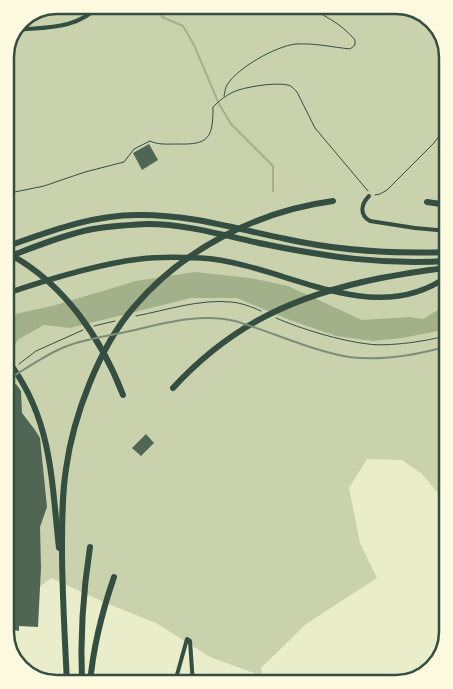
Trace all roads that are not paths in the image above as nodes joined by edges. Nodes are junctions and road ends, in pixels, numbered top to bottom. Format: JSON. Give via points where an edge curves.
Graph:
{"nodes":[{"id":1,"x":87,"y":14,"type":"edge"},
{"id":2,"x":23,"y":30,"type":"edge"},
{"id":3,"x":370,"y":196,"type":"road end"},
{"id":4,"x":333,"y":201,"type":"dead end"},
{"id":5,"x":427,"y":202,"type":"dead end"},
{"id":6,"x":439,"y":204,"type":"edge"},
{"id":7,"x":439,"y":230,"type":"edge"},
{"id":8,"x":14,"y":244,"type":"edge"},
{"id":9,"x":439,"y":252,"type":"edge"},
{"id":10,"x":14,"y":255,"type":"edge"},
{"id":11,"x":14,"y":258,"type":"edge"},
{"id":12,"x":439,"y":264,"type":"edge"},
{"id":13,"x":439,"y":267,"type":"edge"},
{"id":14,"x":439,"y":281,"type":"edge"},
{"id":15,"x":14,"y":291,"type":"edge"},
{"id":16,"x":14,"y":370,"type":"edge"},
{"id":17,"x":173,"y":388,"type":"dead end"},
{"id":18,"x":123,"y":395,"type":"dead end"},
{"id":19,"x":90,"y":547,"type":"dead end"},
{"id":20,"x":62,"y":569,"type":"junction"},
{"id":21,"x":114,"y":577,"type":"dead end"},
{"id":22,"x":67,"y":675,"type":"edge"},
{"id":23,"x":82,"y":675,"type":"edge"},
{"id":24,"x":91,"y":675,"type":"edge"},
{"id":25,"x":177,"y":675,"type":"edge"},
{"id":26,"x":192,"y":675,"type":"edge"}],
"edges":[{"from":1,"to":2,"type":"street","via":[[46,29]]},
{"from":3,"to":7,"type":"street","via":[[362,211],[370,221]]},
{"from":4,"to":20,"type":"highway","via":[[303,206],[256,221],[226,235],[165,275],[132,308],[101,360],[79,410],[69,448],[62,506]]},
{"from":5,"to":6,"type":"highway"},
{"from":8,"to":9,"type":"highway","via":[[89,220],[135,215],[188,217],[328,247],[372,252]]},
{"from":10,"to":12,"type":"highway","via":[[86,230],[149,224],[195,229],[361,261]]},
{"from":11,"to":18,"type":"highway","via":[[36,272],[79,314],[115,375]]},
{"from":13,"to":17,"type":"highway","via":[[350,284],[278,310],[227,339],[201,359]]},
{"from":14,"to":15,"type":"highway","via":[[403,296],[372,298],[352,296],[249,266],[202,258],[160,258],[111,264]]},
{"from":16,"to":20,"type":"highway","via":[[34,403],[47,443]]},
{"from":19,"to":23,"type":"highway","via":[[81,626]]},
{"from":20,"to":22,"type":"highway"},
{"from":21,"to":24,"type":"highway","via":[[100,622]]},
{"from":25,"to":26,"type":"street","via":[[187,639],[190,641]]}]}
